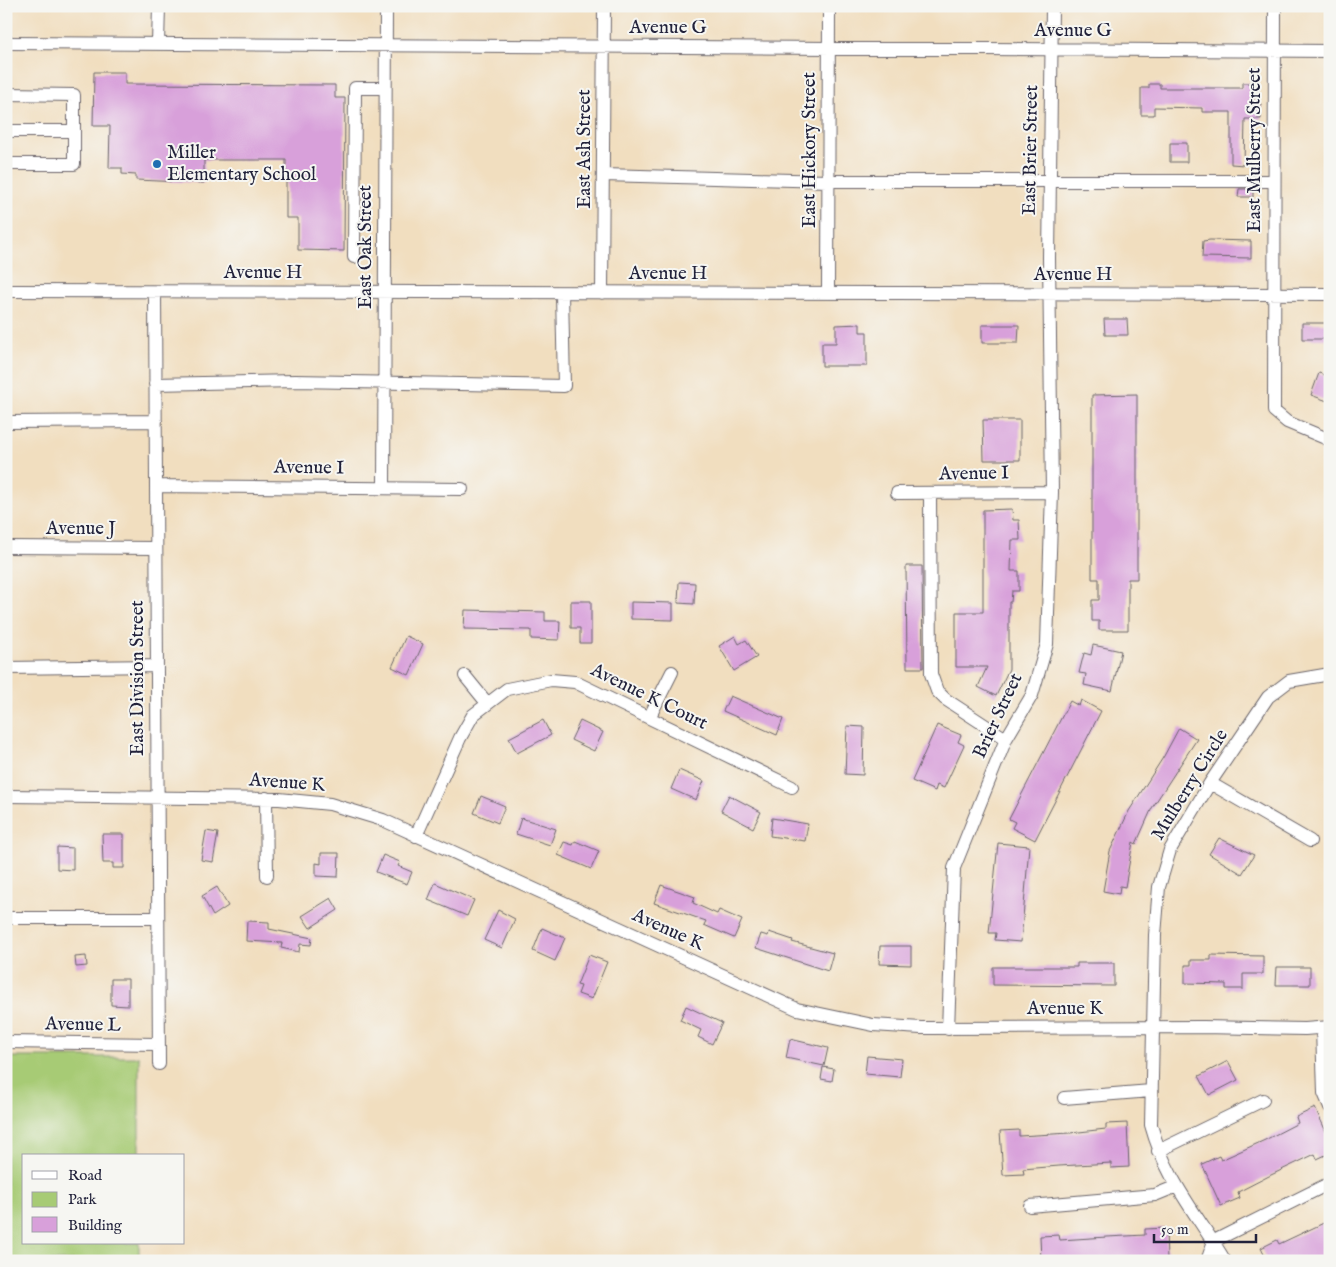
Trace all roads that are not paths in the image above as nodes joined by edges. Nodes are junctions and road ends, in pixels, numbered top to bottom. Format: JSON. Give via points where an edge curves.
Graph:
{"nodes":[{"id":1,"x":159,"y":6,"type":"edge"},
{"id":2,"x":386,"y":6,"type":"edge"},
{"id":3,"x":604,"y":6,"type":"edge"},
{"id":4,"x":829,"y":6,"type":"edge"},
{"id":5,"x":1052,"y":6,"type":"edge"},
{"id":6,"x":1275,"y":6,"type":"edge"},
{"id":7,"x":6,"y":44,"type":"edge"},
{"id":8,"x":158,"y":44,"type":"junction"},
{"id":9,"x":385,"y":46,"type":"junction"},
{"id":10,"x":604,"y":47,"type":"junction"},
{"id":11,"x":829,"y":48,"type":"junction"},
{"id":12,"x":1051,"y":49,"type":"junction"},
{"id":13,"x":1275,"y":50,"type":"junction"},
{"id":14,"x":1330,"y":51,"type":"edge"},
{"id":15,"x":385,"y":88,"type":"junction"},
{"id":16,"x":6,"y":94,"type":"edge"},
{"id":17,"x":6,"y":131,"type":"edge"},
{"id":18,"x":74,"y":131,"type":"junction"},
{"id":19,"x":6,"y":164,"type":"edge"},
{"id":20,"x":603,"y":175,"type":"junction"},
{"id":21,"x":1050,"y":180,"type":"junction"},
{"id":22,"x":828,"y":181,"type":"junction"},
{"id":23,"x":1274,"y":181,"type":"junction"},
{"id":24,"x":354,"y":257,"type":"dead end"},
{"id":25,"x":6,"y":291,"type":"edge"},
{"id":26,"x":155,"y":292,"type":"junction"},
{"id":27,"x":385,"y":292,"type":"junction"},
{"id":28,"x":562,"y":293,"type":"junction"},
{"id":29,"x":602,"y":293,"type":"junction"},
{"id":30,"x":828,"y":293,"type":"junction"},
{"id":31,"x":1051,"y":294,"type":"junction"},
{"id":32,"x":1273,"y":294,"type":"junction"},
{"id":33,"x":1330,"y":294,"type":"edge"},
{"id":34,"x":384,"y":382,"type":"junction"},
{"id":35,"x":156,"y":384,"type":"junction"},
{"id":36,"x":156,"y":421,"type":"junction"},
{"id":37,"x":6,"y":422,"type":"edge"},
{"id":38,"x":1330,"y":440,"type":"edge"},
{"id":39,"x":156,"y":486,"type":"junction"},
{"id":40,"x":384,"y":488,"type":"junction"},
{"id":41,"x":462,"y":489,"type":"dead end"},
{"id":42,"x":1052,"y":492,"type":"junction"},
{"id":43,"x":897,"y":493,"type":"dead end"},
{"id":44,"x":930,"y":493,"type":"junction"},
{"id":45,"x":6,"y":547,"type":"edge"},
{"id":46,"x":156,"y":548,"type":"junction"},
{"id":47,"x":157,"y":666,"type":"junction"},
{"id":48,"x":6,"y":668,"type":"edge"},
{"id":49,"x":672,"y":672,"type":"dead end"},
{"id":50,"x":1330,"y":674,"type":"edge"},
{"id":51,"x":465,"y":676,"type":"dead end"},
{"id":52,"x":487,"y":703,"type":"junction"},
{"id":53,"x":649,"y":718,"type":"junction"},
{"id":54,"x":1006,"y":739,"type":"junction"},
{"id":55,"x":1210,"y":783,"type":"junction"},
{"id":56,"x":792,"y":787,"type":"dead end"},
{"id":57,"x":6,"y":796,"type":"edge"},
{"id":58,"x":157,"y":797,"type":"junction"},
{"id":59,"x":266,"y":798,"type":"junction"},
{"id":60,"x":416,"y":836,"type":"junction"},
{"id":61,"x":1310,"y":841,"type":"dead end"},
{"id":62,"x":267,"y":876,"type":"dead end"},
{"id":63,"x":6,"y":918,"type":"edge"},
{"id":64,"x":158,"y":918,"type":"junction"},
{"id":65,"x":1153,"y":1027,"type":"junction"},
{"id":66,"x":1326,"y":1028,"type":"edge"},
{"id":67,"x":948,"y":1029,"type":"junction"},
{"id":68,"x":6,"y":1042,"type":"edge"},
{"id":69,"x":158,"y":1044,"type":"junction"},
{"id":70,"x":159,"y":1064,"type":"dead end"},
{"id":71,"x":1151,"y":1091,"type":"junction"},
{"id":72,"x":1064,"y":1098,"type":"dead end"},
{"id":73,"x":1263,"y":1100,"type":"dead end"},
{"id":74,"x":1330,"y":1107,"type":"edge"},
{"id":75,"x":1158,"y":1151,"type":"junction"},
{"id":76,"x":1330,"y":1183,"type":"edge"},
{"id":77,"x":1177,"y":1186,"type":"junction"},
{"id":78,"x":1030,"y":1206,"type":"dead end"},
{"id":79,"x":1214,"y":1242,"type":"junction"},
{"id":80,"x":1207,"y":1261,"type":"edge"},
{"id":81,"x":1225,"y":1261,"type":"edge"}],
"edges":[{"from":1,"to":8,"type":"street"},
{"from":2,"to":9,"type":"street","name":"East Oak Street"},
{"from":3,"to":10,"type":"street","name":"East Ash Street"},
{"from":4,"to":11,"type":"street","name":"East Hickory Street"},
{"from":5,"to":12,"type":"street","name":"East Brier Street"},
{"from":6,"to":13,"type":"street","name":"East Mulberry Street"},
{"from":7,"to":8,"type":"street","name":"Avenue G"},
{"from":8,"to":9,"type":"street","name":"Avenue G"},
{"from":9,"to":10,"type":"street","name":"Avenue G"},
{"from":9,"to":15,"type":"street","name":"East Oak Street"},
{"from":10,"to":11,"type":"street","name":"Avenue G"},
{"from":10,"to":20,"type":"street","name":"East Ash Street"},
{"from":11,"to":12,"type":"street","name":"Avenue G"},
{"from":11,"to":22,"type":"street","name":"East Hickory Street"},
{"from":12,"to":13,"type":"street","name":"Avenue G"},
{"from":12,"to":21,"type":"street","name":"East Brier Street"},
{"from":13,"to":14,"type":"street","name":"Avenue G"},
{"from":13,"to":23,"type":"street","name":"East Mulberry Street"},
{"from":15,"to":24,"type":"street","via":[[355,88]]},
{"from":15,"to":27,"type":"street","name":"East Oak Street"},
{"from":16,"to":18,"type":"street","via":[[74,95]]},
{"from":17,"to":18,"type":"street"},
{"from":18,"to":19,"type":"street","via":[[74,164]]},
{"from":20,"to":22,"type":"street"},
{"from":20,"to":29,"type":"street","name":"East Ash Street"},
{"from":21,"to":22,"type":"street"},
{"from":21,"to":23,"type":"street"},
{"from":21,"to":31,"type":"street","name":"East Brier Street"},
{"from":22,"to":30,"type":"street","name":"East Hickory Street"},
{"from":23,"to":32,"type":"street","name":"East Mulberry Street"},
{"from":25,"to":26,"type":"street","name":"Avenue H"},
{"from":26,"to":27,"type":"street","name":"Avenue H"},
{"from":26,"to":35,"type":"street","name":"East Division Street"},
{"from":27,"to":28,"type":"street","name":"Avenue H"},
{"from":27,"to":34,"type":"street","name":"East Oak Street"},
{"from":28,"to":29,"type":"street","name":"Avenue H"},
{"from":28,"to":34,"type":"street","via":[[564,386]]},
{"from":29,"to":30,"type":"street","name":"Avenue H"},
{"from":30,"to":31,"type":"street","name":"Avenue H"},
{"from":31,"to":32,"type":"street","name":"Avenue H"},
{"from":31,"to":42,"type":"street","name":"Brier Street"},
{"from":32,"to":33,"type":"street","name":"Avenue H"},
{"from":32,"to":38,"type":"street","name":"East Mulberry Street","via":[[1274,411],[1287,422]]},
{"from":34,"to":35,"type":"street"},
{"from":34,"to":40,"type":"street","name":"East Oak Street"},
{"from":35,"to":36,"type":"street","name":"East Division Street"},
{"from":36,"to":37,"type":"street"},
{"from":36,"to":39,"type":"street","name":"East Division Street"},
{"from":39,"to":40,"type":"street","name":"Avenue I"},
{"from":39,"to":46,"type":"street","name":"East Division Street"},
{"from":40,"to":41,"type":"street","name":"Avenue I"},
{"from":42,"to":44,"type":"street","name":"Avenue I"},
{"from":42,"to":54,"type":"street","name":"Brier Street","via":[[1047,644],[1032,695]]},
{"from":43,"to":44,"type":"street","name":"Avenue I"},
{"from":44,"to":54,"type":"street","via":[[931,674],[937,691],[945,699]]},
{"from":45,"to":46,"type":"street","name":"Avenue J"},
{"from":46,"to":47,"type":"street","name":"East Division Street"},
{"from":47,"to":48,"type":"street"},
{"from":47,"to":58,"type":"street","name":"East Division Street"},
{"from":49,"to":53,"type":"street"},
{"from":50,"to":55,"type":"street","name":"Mulberry Circle","via":[[1289,681],[1268,698]]},
{"from":51,"to":52,"type":"street"},
{"from":52,"to":53,"type":"street","name":"Avenue K Court","via":[[507,689],[551,680],[575,682]]},
{"from":52,"to":60,"type":"street","name":"Avenue K Court","via":[[473,715],[460,738]]},
{"from":53,"to":56,"type":"street","name":"Avenue K Court"},
{"from":54,"to":67,"type":"street","name":"Brier Street","via":[[954,868]]},
{"from":55,"to":61,"type":"street"},
{"from":55,"to":65,"type":"street","name":"Mulberry Circle","via":[[1170,850],[1159,887]]},
{"from":57,"to":58,"type":"street","name":"Avenue K"},
{"from":58,"to":59,"type":"street","name":"Avenue K"},
{"from":58,"to":64,"type":"street","name":"East Division Street"},
{"from":59,"to":60,"type":"street","name":"Avenue K","via":[[330,804],[383,820]]},
{"from":59,"to":62,"type":"street"},
{"from":60,"to":67,"type":"street","name":"Avenue K","via":[[797,1009],[873,1025]]},
{"from":63,"to":64,"type":"street"},
{"from":64,"to":69,"type":"street","name":"East Division Street"},
{"from":65,"to":66,"type":"street","name":"Avenue K"},
{"from":65,"to":67,"type":"street","name":"Avenue K"},
{"from":65,"to":71,"type":"street","name":"Mulberry Circle"},
{"from":66,"to":74,"type":"street","via":[[1324,1093]]},
{"from":68,"to":69,"type":"street","name":"Avenue L"},
{"from":69,"to":70,"type":"street","name":"East Division Street"},
{"from":71,"to":72,"type":"street"},
{"from":71,"to":75,"type":"street","name":"Mulberry Circle","via":[[1152,1126]]},
{"from":73,"to":75,"type":"street"},
{"from":75,"to":77,"type":"street","name":"Mulberry Circle"},
{"from":76,"to":79,"type":"street"},
{"from":77,"to":78,"type":"street","via":[[1155,1195]]},
{"from":77,"to":79,"type":"street","name":"Mulberry Circle"},
{"from":79,"to":80,"type":"street"},
{"from":79,"to":81,"type":"street","name":"Mulberry Circle"}]}
